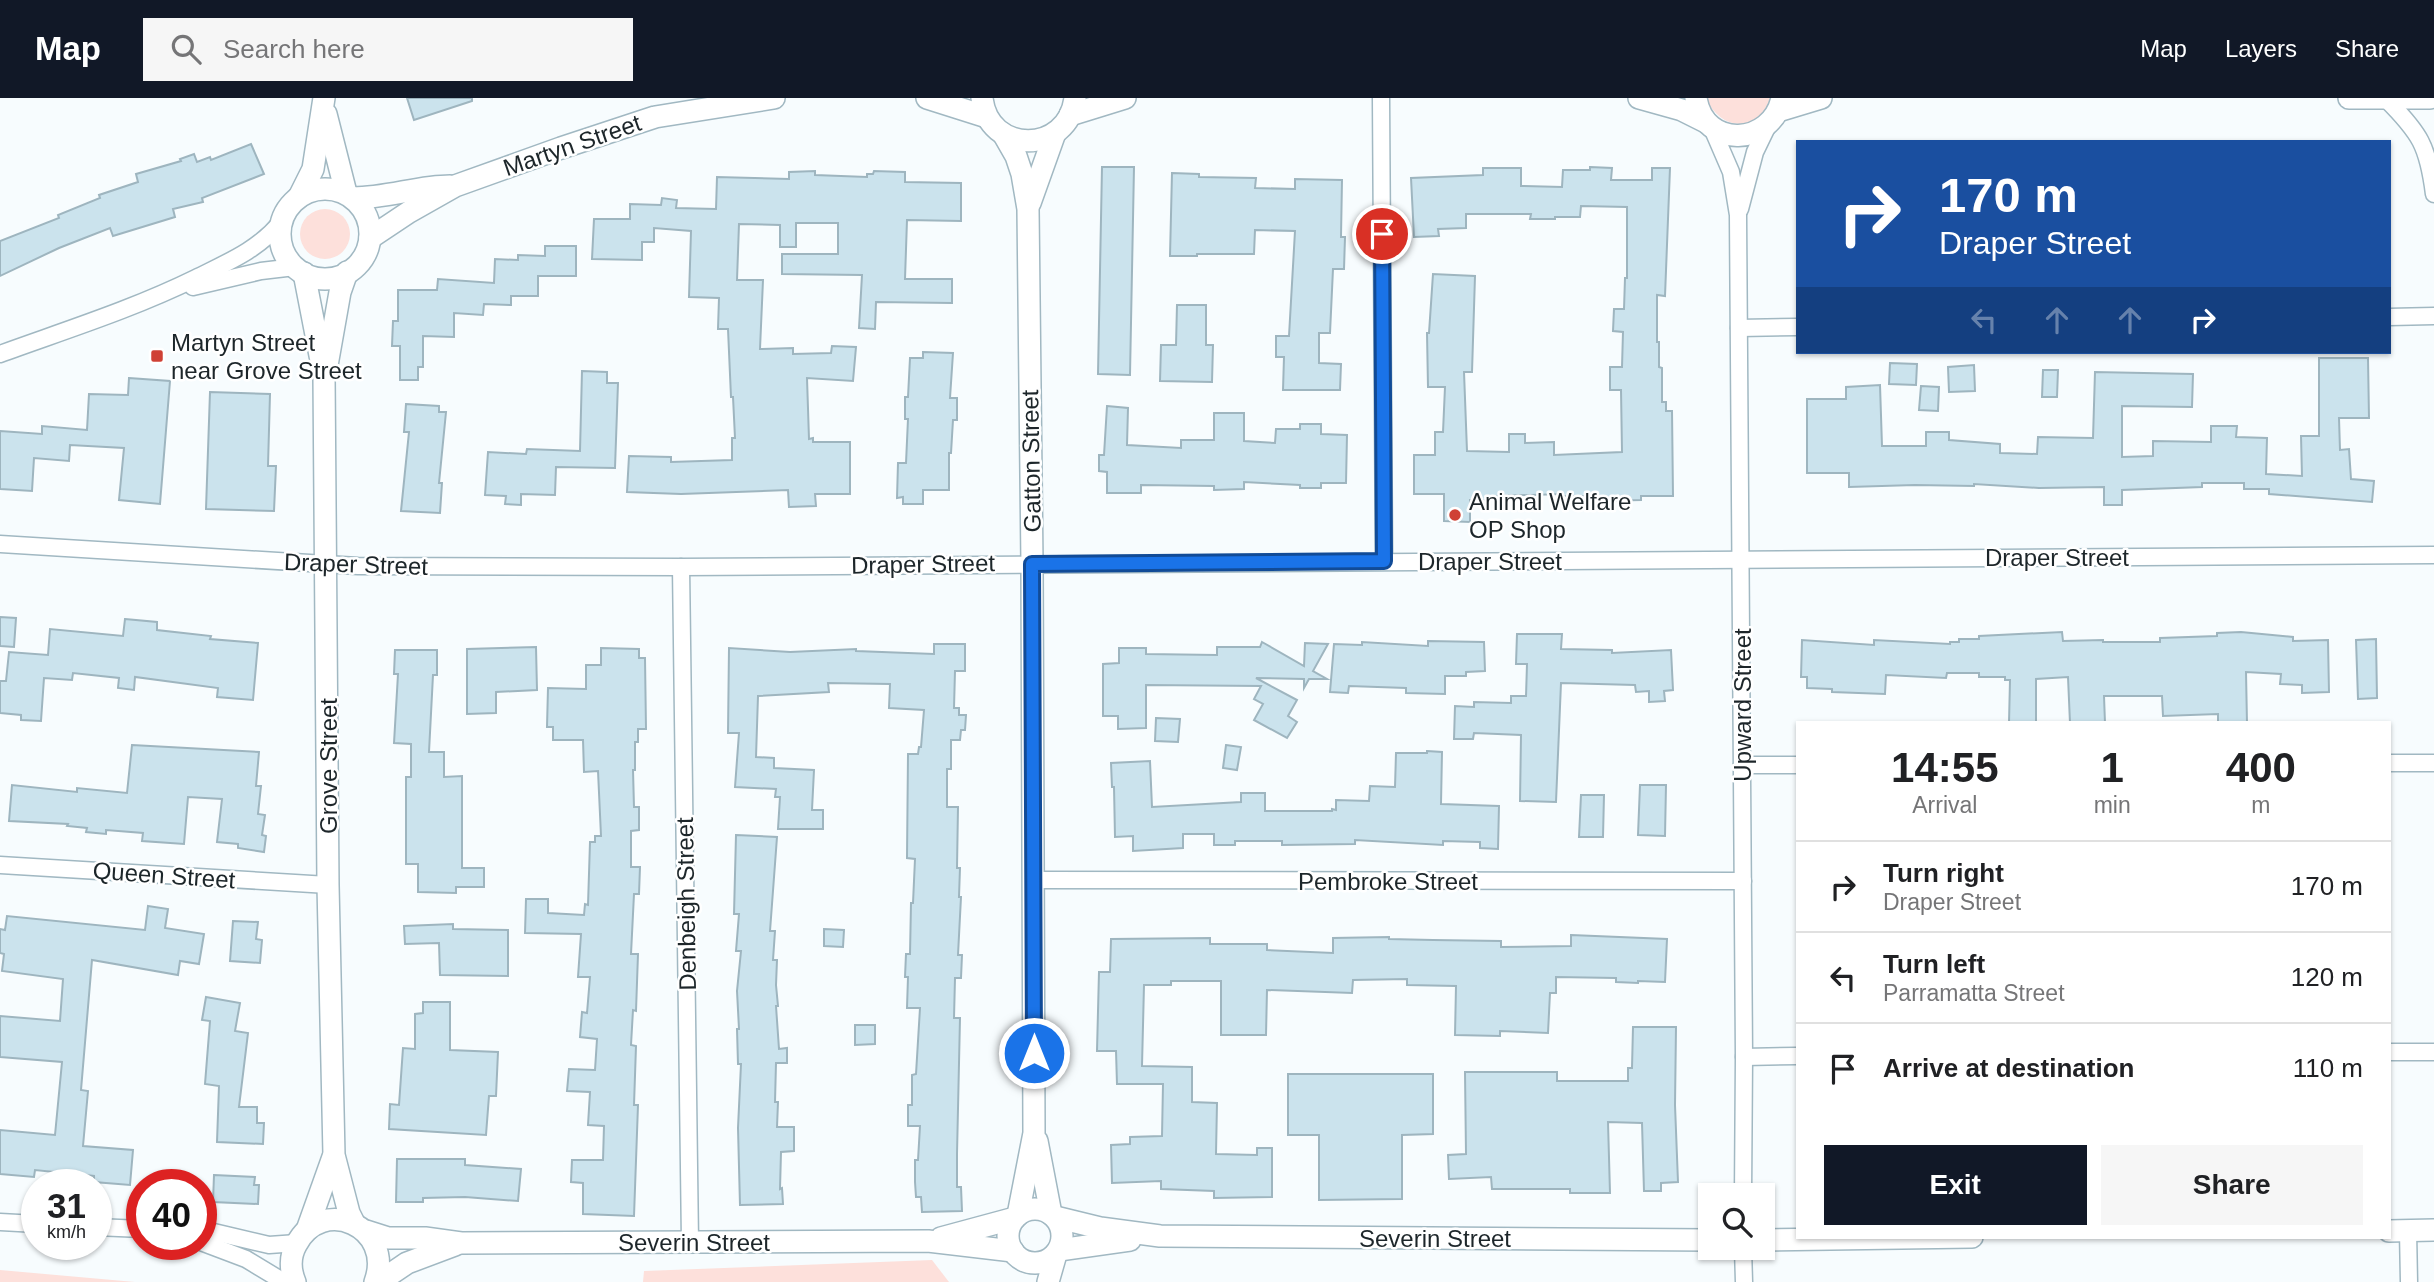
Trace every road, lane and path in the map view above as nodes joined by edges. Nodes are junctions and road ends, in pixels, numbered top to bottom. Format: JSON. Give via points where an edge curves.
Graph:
{"nodes":[{"id":1,"x":775,"y":98,"type":"edge"},
{"id":2,"x":927,"y":98,"type":"edge"},
{"id":3,"x":1125,"y":98,"type":"edge"},
{"id":4,"x":1381,"y":98,"type":"edge"},
{"id":5,"x":1639,"y":98,"type":"edge"},
{"id":6,"x":1696,"y":98,"type":"edge"},
{"id":7,"x":1821,"y":98,"type":"edge"},
{"id":8,"x":2349,"y":98,"type":"edge"},
{"id":9,"x":2430,"y":98,"type":"edge"},
{"id":10,"x":2386,"y":99,"type":"edge"},
{"id":11,"x":324,"y":103,"type":"edge"},
{"id":12,"x":1073,"y":106,"type":"edge"},
{"id":13,"x":985,"y":107,"type":"edge"},
{"id":14,"x":1776,"y":111,"type":"edge"},
{"id":15,"x":1709,"y":125,"type":"junction"},
{"id":16,"x":1055,"y":133,"type":"junction"},
{"id":17,"x":1004,"y":135,"type":"junction"},
{"id":18,"x":455,"y":186,"type":"junction"},
{"id":19,"x":2434,"y":194,"type":"edge"},
{"id":20,"x":349,"y":196,"type":"junction"},
{"id":21,"x":299,"y":197,"type":"junction"},
{"id":22,"x":1028,"y":209,"type":"junction"},
{"id":23,"x":1738,"y":215,"type":"junction"},
{"id":24,"x":281,"y":222,"type":"junction"},
{"id":25,"x":370,"y":238,"type":"junction"},
{"id":26,"x":299,"y":270,"type":"junction"},
{"id":27,"x":346,"y":272,"type":"junction"},
{"id":28,"x":173,"y":290,"type":"junction"},
{"id":29,"x":2434,"y":316,"type":"edge"},
{"id":30,"x":2391,"y":317,"type":"edge"},
{"id":31,"x":1796,"y":327,"type":"edge"},
{"id":32,"x":1739,"y":328,"type":"junction"},
{"id":33,"x":0,"y":354,"type":"edge"},
{"id":34,"x":324,"y":376,"type":"junction"},
{"id":35,"x":0,"y":544,"type":"edge"},
{"id":36,"x":2434,"y":555,"type":"edge"},
{"id":37,"x":1742,"y":559,"type":"junction"},
{"id":38,"x":1384,"y":561,"type":"junction"},
{"id":39,"x":327,"y":564,"type":"junction"},
{"id":40,"x":1032,"y":564,"type":"junction"},
{"id":41,"x":681,"y":567,"type":"junction"},
{"id":42,"x":2391,"y":763,"type":"edge"},
{"id":43,"x":2434,"y":763,"type":"edge"},
{"id":44,"x":1742,"y":765,"type":"junction"},
{"id":45,"x":1796,"y":765,"type":"edge"},
{"id":46,"x":0,"y":864,"type":"edge"},
{"id":47,"x":1034,"y":880,"type":"junction"},
{"id":48,"x":1743,"y":881,"type":"junction"},
{"id":49,"x":328,"y":885,"type":"junction"},
{"id":50,"x":2391,"y":1052,"type":"edge"},
{"id":51,"x":2434,"y":1052,"type":"edge"},
{"id":52,"x":1796,"y":1056,"type":"edge"},
{"id":53,"x":1744,"y":1057,"type":"junction"},
{"id":54,"x":1034,"y":1133,"type":"junction"},
{"id":55,"x":334,"y":1155,"type":"junction"},
{"id":56,"x":1743,"y":1183,"type":"edge"},
{"id":57,"x":1053,"y":1216,"type":"junction"},
{"id":58,"x":1017,"y":1217,"type":"junction"},
{"id":59,"x":0,"y":1222,"type":"edge"},
{"id":60,"x":21,"y":1223,"type":"edge"},
{"id":61,"x":360,"y":1227,"type":"junction"},
{"id":62,"x":2434,"y":1230,"type":"edge"},
{"id":63,"x":2398,"y":1231,"type":"edge"},
{"id":64,"x":217,"y":1233,"type":"edge"},
{"id":65,"x":1160,"y":1236,"type":"junction"},
{"id":66,"x":302,"y":1237,"type":"junction"},
{"id":67,"x":1832,"y":1239,"type":"edge"},
{"id":68,"x":1698,"y":1240,"type":"edge"},
{"id":69,"x":1775,"y":1240,"type":"edge"},
{"id":70,"x":928,"y":1241,"type":"junction"},
{"id":71,"x":690,"y":1242,"type":"junction"},
{"id":72,"x":461,"y":1243,"type":"junction"},
{"id":73,"x":217,"y":1248,"type":"edge"},
{"id":74,"x":1057,"y":1252,"type":"junction"},
{"id":75,"x":1014,"y":1253,"type":"junction"},
{"id":76,"x":1743,"y":1260,"type":"edge"},
{"id":77,"x":284,"y":1282,"type":"edge"},
{"id":78,"x":295,"y":1282,"type":"edge"},
{"id":79,"x":377,"y":1282,"type":"edge"},
{"id":80,"x":1025,"y":1282,"type":"edge"},
{"id":81,"x":1048,"y":1282,"type":"edge"},
{"id":82,"x":1744,"y":1282,"type":"edge"},
{"id":83,"x":2409,"y":1282,"type":"edge"}],
"edges":[{"from":1,"to":18,"type":"street","name":"Martyn Street","via":[[654,117]]},
{"from":2,"to":13,"type":"street"},
{"from":3,"to":12,"type":"street"},
{"from":4,"to":38,"type":"street"},
{"from":5,"to":15,"type":"street","via":[[1682,110]]},
{"from":6,"to":15,"type":"street"},
{"from":7,"to":14,"type":"street"},
{"from":8,"to":10,"type":"street"},
{"from":9,"to":10,"type":"street"},
{"from":10,"to":19,"type":"street","via":[[2419,136],[2429,158]]},
{"from":11,"to":20,"type":"street"},
{"from":11,"to":21,"type":"street","via":[[313,169]]},
{"from":12,"to":16,"type":"street","name":"Gatton Street"},
{"from":13,"to":17,"type":"street","name":"Gatton Street"},
{"from":14,"to":15,"type":"street","via":[[1758,131],[1738,136]]},
{"from":14,"to":23,"type":"street","name":"Upward Street","via":[[1755,152]]},
{"from":15,"to":23,"type":"street","name":"Upward Street","via":[[1731,172]]},
{"from":16,"to":17,"type":"street","via":[[1030,142]]},
{"from":16,"to":22,"type":"street","name":"Gatton Street"},
{"from":17,"to":22,"type":"street","name":"Gatton Street","via":[[1022,174]]},
{"from":18,"to":20,"type":"street","name":"Martyn Street","via":[[372,198]]},
{"from":18,"to":25,"type":"street","name":"Martyn Street"},
{"from":20,"to":21,"type":"street","via":[[321,189]]},
{"from":20,"to":25,"type":"street","via":[[363,209]]},
{"from":21,"to":24,"type":"street"},
{"from":22,"to":40,"type":"street","name":"Gatton Street"},
{"from":23,"to":32,"type":"street","name":"Upward Street"},
{"from":24,"to":26,"type":"street","via":[[281,244]]},
{"from":24,"to":28,"type":"street","via":[[251,251]]},
{"from":25,"to":27,"type":"street","via":[[361,260]]},
{"from":26,"to":27,"type":"street","via":[[327,279]]},
{"from":26,"to":28,"type":"street","via":[[261,271]]},
{"from":26,"to":34,"type":"street","name":"Grove Street"},
{"from":27,"to":34,"type":"street","name":"Grove Street"},
{"from":28,"to":33,"type":"street"},
{"from":29,"to":30,"type":"street"},
{"from":31,"to":32,"type":"street"},
{"from":32,"to":37,"type":"street","name":"Upward Street"},
{"from":34,"to":39,"type":"street","name":"Grove Street"},
{"from":35,"to":39,"type":"street","name":"Draper Street"},
{"from":36,"to":37,"type":"street","name":"Draper Street"},
{"from":37,"to":38,"type":"street","name":"Draper Street"},
{"from":37,"to":44,"type":"street","name":"Upward Street"},
{"from":38,"to":40,"type":"street","name":"Draper Street"},
{"from":39,"to":41,"type":"street","name":"Draper Street"},
{"from":39,"to":49,"type":"street","name":"Grove Street"},
{"from":40,"to":41,"type":"street","name":"Draper Street"},
{"from":40,"to":47,"type":"street","name":"Gatton Street"},
{"from":41,"to":71,"type":"street","name":"Denbeigh Street"},
{"from":42,"to":43,"type":"street"},
{"from":44,"to":45,"type":"street"},
{"from":44,"to":48,"type":"street","name":"Upward Street"},
{"from":46,"to":49,"type":"street","name":"Queen Street"},
{"from":47,"to":48,"type":"street","name":"Pembroke Street"},
{"from":47,"to":54,"type":"street","name":"Gatton Street"},
{"from":48,"to":53,"type":"street","name":"Upward Street"},
{"from":49,"to":55,"type":"street","name":"Grove Street"},
{"from":50,"to":51,"type":"street"},
{"from":52,"to":53,"type":"street"},
{"from":53,"to":56,"type":"street","name":"Upward Street"},
{"from":54,"to":57,"type":"street","name":"Gatton Street"},
{"from":54,"to":58,"type":"street","name":"Gatton Street"},
{"from":55,"to":61,"type":"street","name":"Grove Street","via":[[349,1213]]},
{"from":55,"to":66,"type":"street","name":"Grove Street"},
{"from":57,"to":58,"type":"street","via":[[1035,1209]]},
{"from":57,"to":65,"type":"street","name":"Severin Street"},
{"from":57,"to":74,"type":"street","via":[[1062,1233]]},
{"from":58,"to":70,"type":"street","name":"Severin Street"},
{"from":58,"to":75,"type":"street","via":[[1008,1234]]},
{"from":59,"to":60,"type":"street"},
{"from":61,"to":66,"type":"street","name":"Severin Street","via":[[340,1219],[326,1220]]},
{"from":61,"to":72,"type":"street","name":"Severin Street","via":[[388,1238]]},
{"from":61,"to":79,"type":"street","name":"Grove Street","via":[[375,1242]]},
{"from":62,"to":63,"type":"street"},
{"from":63,"to":83,"type":"street"},
{"from":64,"to":66,"type":"street","via":[[269,1245]]},
{"from":65,"to":68,"type":"street","name":"Severin Street"},
{"from":65,"to":74,"type":"street","name":"Severin Street"},
{"from":66,"to":78,"type":"street","name":"Grove Street","via":[[291,1262]]},
{"from":67,"to":69,"type":"street"},
{"from":70,"to":71,"type":"street","name":"Severin Street"},
{"from":70,"to":75,"type":"street","name":"Severin Street"},
{"from":71,"to":72,"type":"street","name":"Severin Street"},
{"from":72,"to":79,"type":"street","name":"Severin Street","via":[[407,1263]]},
{"from":73,"to":77,"type":"street"},
{"from":74,"to":75,"type":"street","via":[[1036,1264]]},
{"from":74,"to":81,"type":"street"},
{"from":75,"to":80,"type":"street"},
{"from":76,"to":82,"type":"street"}]}
